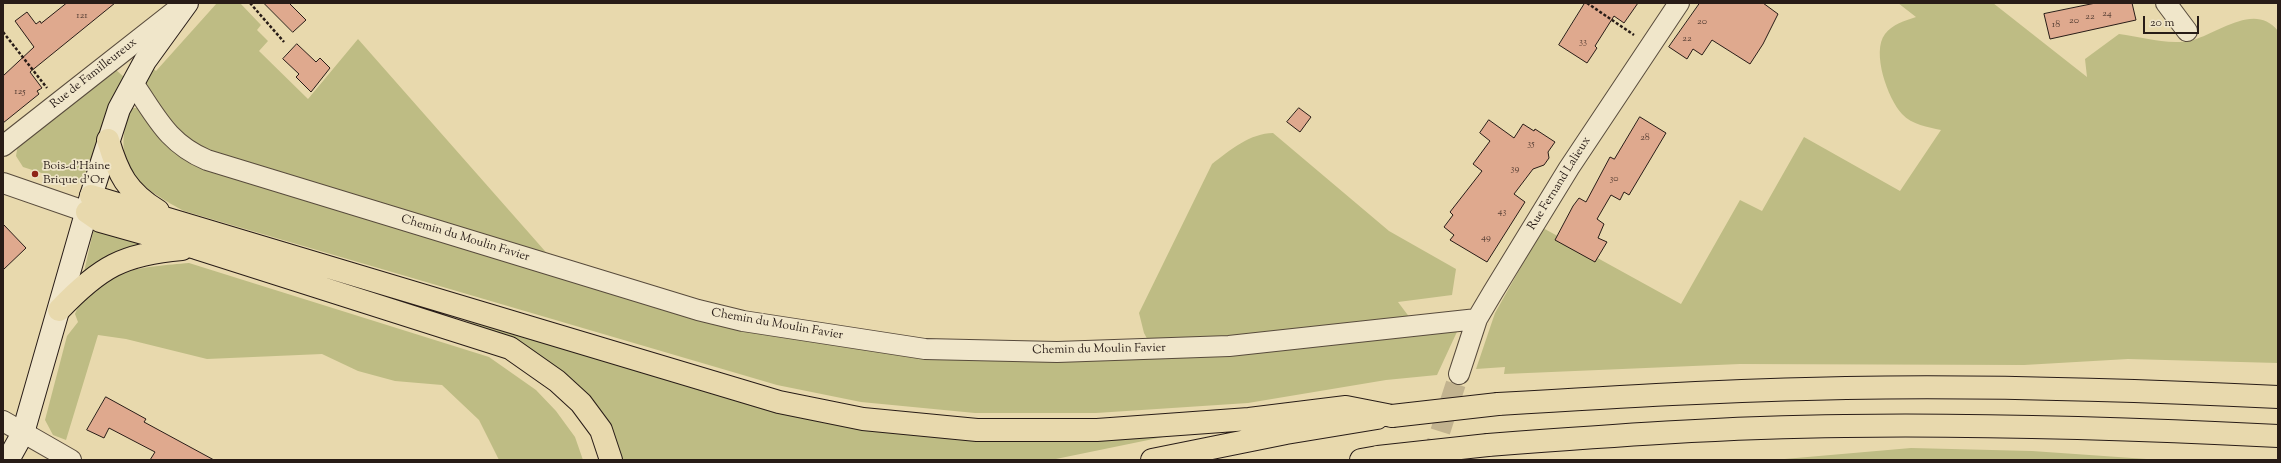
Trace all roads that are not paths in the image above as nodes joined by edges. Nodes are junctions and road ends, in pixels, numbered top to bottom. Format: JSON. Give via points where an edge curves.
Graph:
{"nodes":[{"id":1,"x":186,"y":3,"type":"edge"},
{"id":2,"x":1679,"y":3,"type":"edge"},
{"id":3,"x":2166,"y":3,"type":"edge"},
{"id":4,"x":2187,"y":31,"type":"dead end"},
{"id":5,"x":133,"y":83,"type":"junction"},
{"id":6,"x":108,"y":140,"type":"junction"},
{"id":7,"x":3,"y":146,"type":"edge"},
{"id":8,"x":3,"y":183,"type":"edge"},
{"id":9,"x":89,"y":204,"type":"junction"},
{"id":10,"x":173,"y":220,"type":"junction"},
{"id":11,"x":196,"y":248,"type":"junction"},
{"id":12,"x":59,"y":310,"type":"junction"},
{"id":13,"x":1477,"y":320,"type":"junction"},
{"id":14,"x":1459,"y":374,"type":"tunnel mouth"},
{"id":15,"x":2278,"y":397,"type":"edge"},
{"id":16,"x":1392,"y":416,"type":"junction"},
{"id":17,"x":3,"y":421,"type":"edge"},
{"id":18,"x":23,"y":433,"type":"junction"},
{"id":19,"x":2278,"y":436,"type":"edge"},
{"id":20,"x":1371,"y":459,"type":"edge"},
{"id":21,"x":8,"y":460,"type":"edge"},
{"id":22,"x":71,"y":460,"type":"edge"},
{"id":23,"x":611,"y":460,"type":"edge"},
{"id":24,"x":1152,"y":460,"type":"edge"}],
"edges":[{"from":1,"to":5,"type":"street","name":"Rue de Familleureux"},
{"from":1,"to":7,"type":"street","name":"Rue de Familleureux"},
{"from":2,"to":13,"type":"street","name":"Rue Fernand Lalieux","via":[[1569,168]]},
{"from":3,"to":4,"type":"street"},
{"from":5,"to":6,"type":"street","name":"Rue de Familleureux","via":[[119,109]]},
{"from":5,"to":13,"type":"street","name":"Chemin du Moulin Favier","via":[[174,142],[206,160],[698,310],[743,321],[924,349],[1057,352],[1229,346]]},
{"from":6,"to":9,"type":"street","name":"Rue de Familleureux"},
{"from":6,"to":10,"type":"highway","via":[[117,168],[128,187],[141,200]]},
{"from":8,"to":9,"type":"street"},
{"from":9,"to":10,"type":"highway"},
{"from":9,"to":11,"type":"highway","via":[[100,220]]},
{"from":9,"to":12,"type":"street","name":"Rue de Familleureux"},
{"from":10,"to":16,"type":"highway","via":[[779,402],[863,419],[977,430],[1097,430],[1249,419],[1346,407]]},
{"from":11,"to":12,"type":"highway","via":[[150,252],[131,257],[80,287]]},
{"from":11,"to":23,"type":"highway","via":[[510,348],[557,381],[581,403],[601,430]]},
{"from":12,"to":18,"type":"street","name":"Rue de Familleureux"},
{"from":13,"to":14,"type":"street","name":"Rue Fernand Lalieux"},
{"from":15,"to":16,"type":"highway","bridge":true,"via":[[2102,389],[1848,388],[1669,393],[1498,404]]},
{"from":16,"to":24,"type":"highway","via":[[1286,433]]},
{"from":17,"to":18,"type":"street"},
{"from":18,"to":21,"type":"street","name":"Rue de Familleureux"},
{"from":18,"to":22,"type":"street"},
{"from":19,"to":20,"type":"highway","bridge":true,"via":[[2098,428],[1844,426],[1674,432],[1488,445]]}]}
